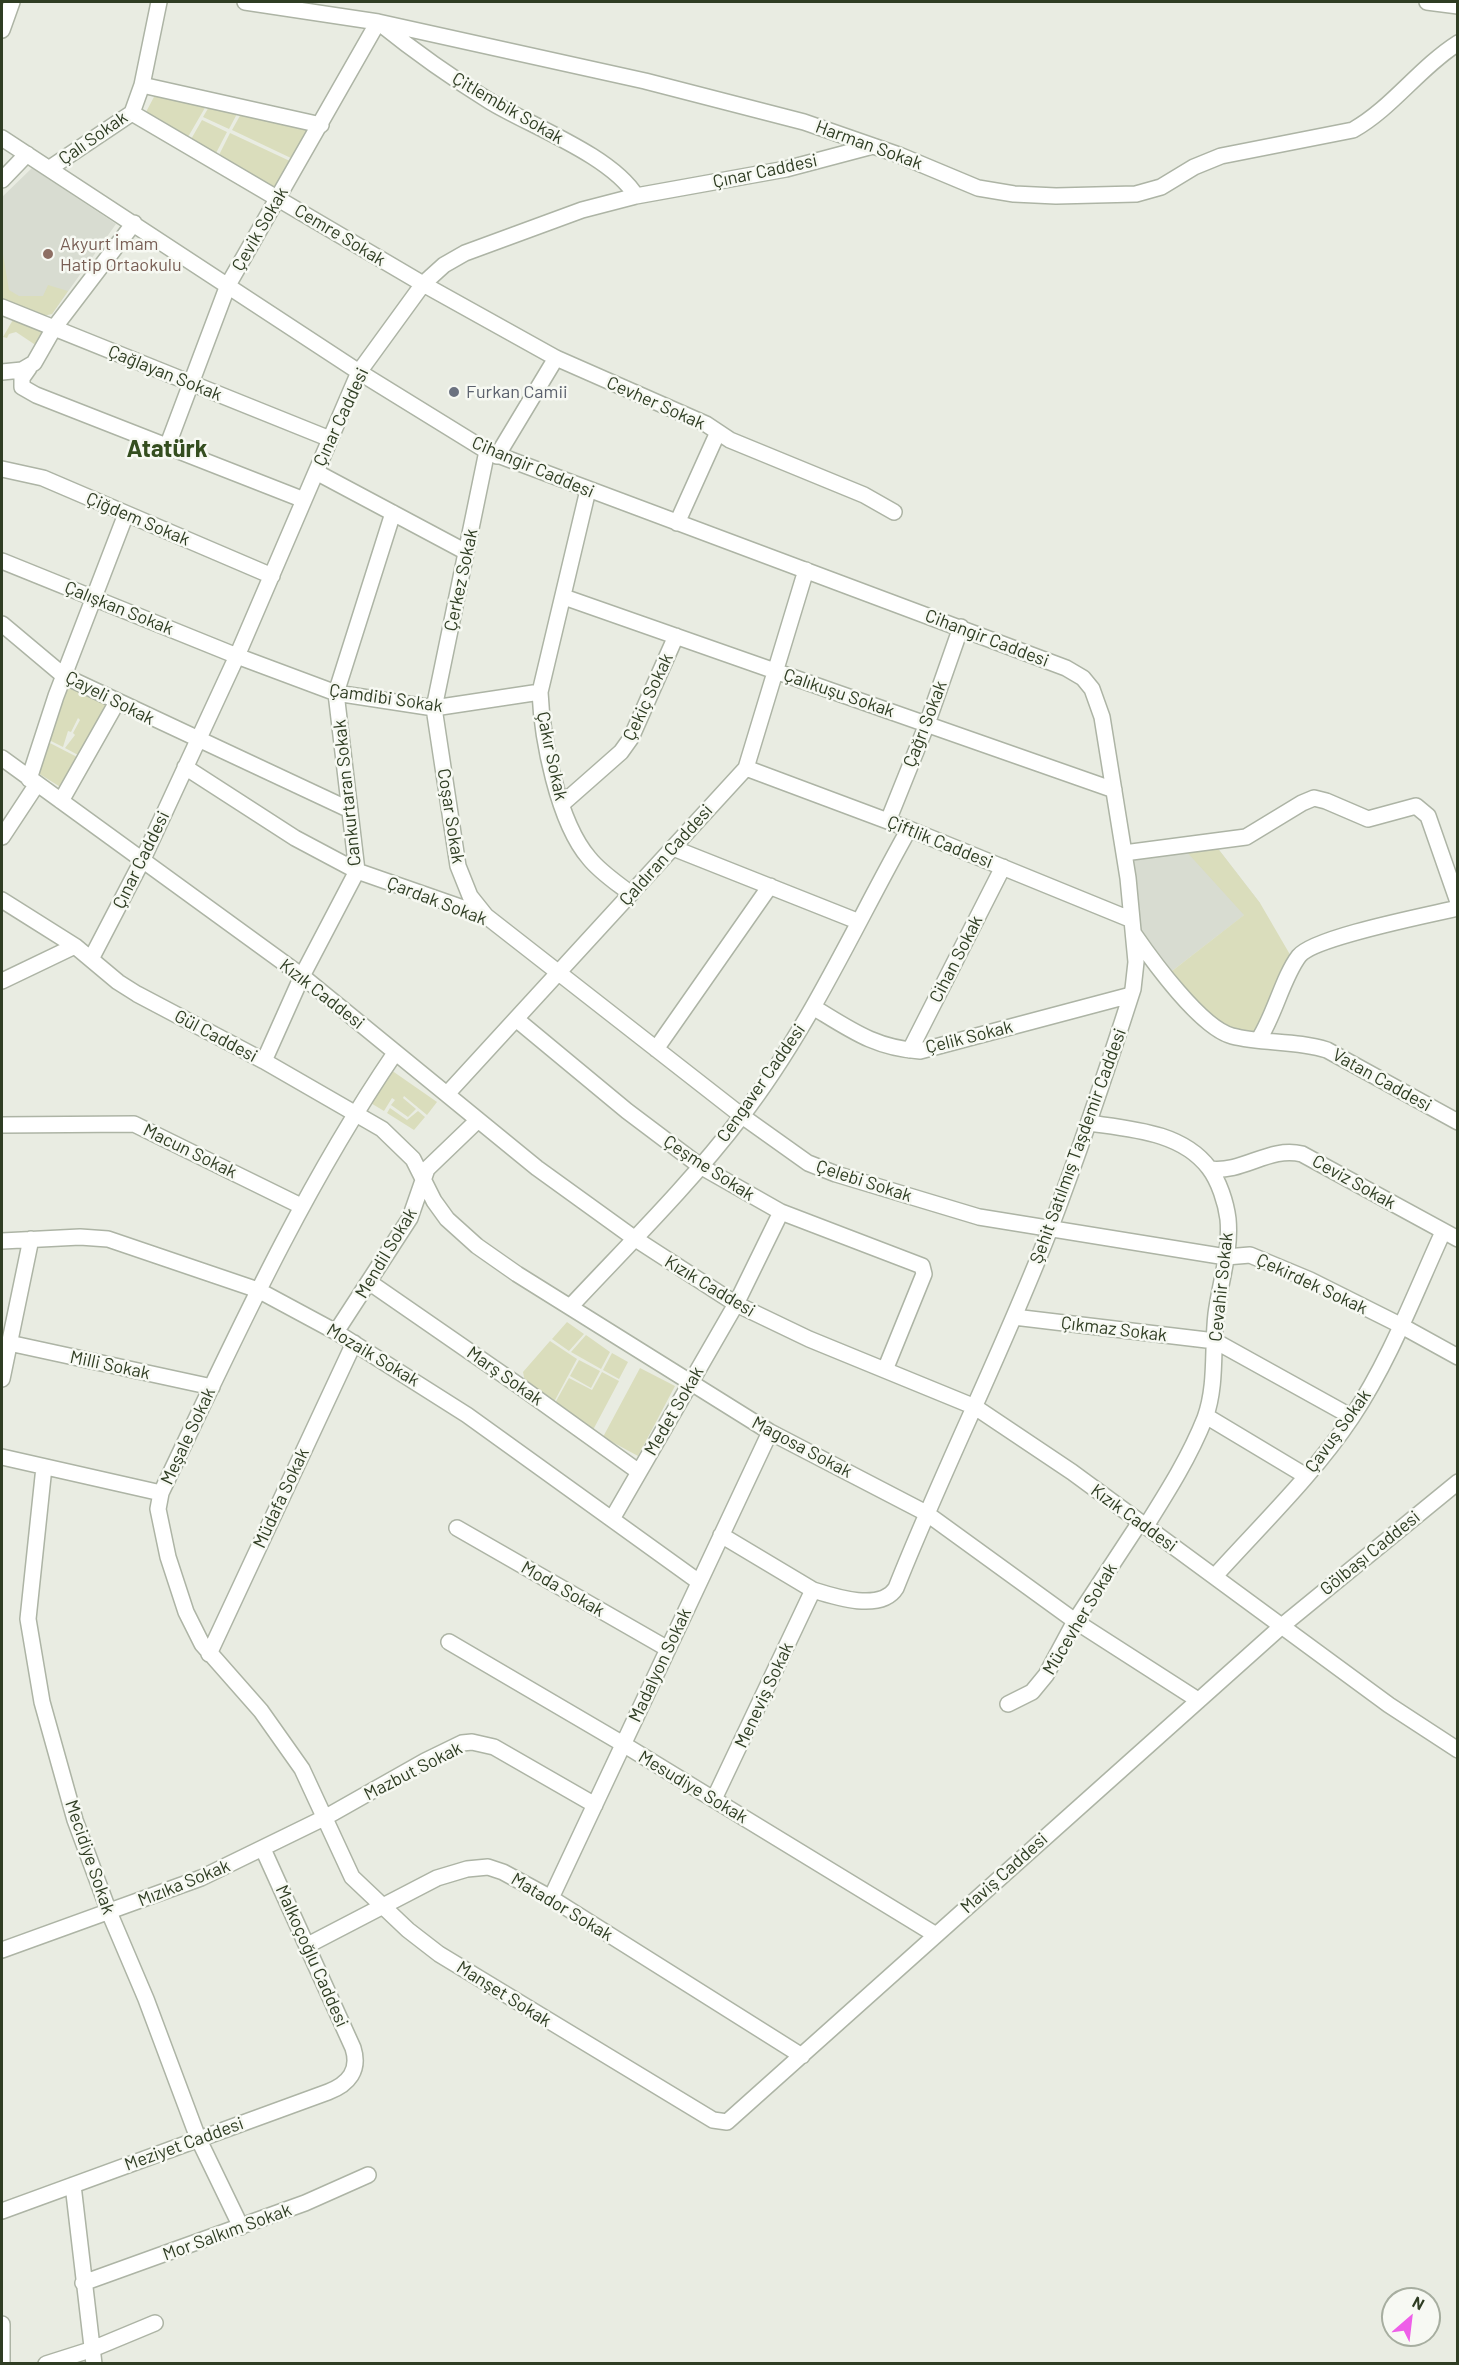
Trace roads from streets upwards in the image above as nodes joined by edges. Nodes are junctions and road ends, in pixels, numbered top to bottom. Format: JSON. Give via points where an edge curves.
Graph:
{"nodes":[{"id":1,"x":12,"y":2,"type":"edge"},
{"id":2,"x":159,"y":2,"type":"edge"},
{"id":3,"x":244,"y":2,"type":"edge"},
{"id":4,"x":1427,"y":2,"type":"edge"},
{"id":5,"x":1458,"y":6,"type":"edge"},
{"id":6,"x":378,"y":22,"type":"junction"},
{"id":7,"x":2,"y":30,"type":"edge"},
{"id":8,"x":1458,"y":43,"type":"edge"},
{"id":9,"x":142,"y":85,"type":"junction"},
{"id":10,"x":132,"y":113,"type":"junction"},
{"id":11,"x":321,"y":125,"type":"junction"},
{"id":12,"x":2,"y":138,"type":"edge"},
{"id":13,"x":873,"y":146,"type":"junction"},
{"id":14,"x":27,"y":154,"type":"junction"},
{"id":15,"x":50,"y":168,"type":"junction"},
{"id":16,"x":2,"y":180,"type":"edge"},
{"id":17,"x":636,"y":196,"type":"junction"},
{"id":18,"x":277,"y":198,"type":"junction"},
{"id":19,"x":134,"y":223,"type":"junction"},
{"id":20,"x":228,"y":285,"type":"junction"},
{"id":21,"x":423,"y":285,"type":"junction"},
{"id":22,"x":2,"y":307,"type":"edge"},
{"id":23,"x":54,"y":328,"type":"junction"},
{"id":24,"x":556,"y":358,"type":"junction"},
{"id":25,"x":28,"y":368,"type":"junction"},
{"id":26,"x":2,"y":372,"type":"edge"},
{"id":27,"x":359,"y":372,"type":"junction"},
{"id":28,"x":191,"y":384,"type":"junction"},
{"id":29,"x":718,"y":432,"type":"junction"},
{"id":30,"x":330,"y":439,"type":"junction"},
{"id":31,"x":167,"y":447,"type":"junction"},
{"id":32,"x":492,"y":453,"type":"junction"},
{"id":33,"x":2,"y":469,"type":"edge"},
{"id":34,"x":316,"y":472,"type":"junction"},
{"id":35,"x":588,"y":490,"type":"junction"},
{"id":36,"x":304,"y":500,"type":"junction"},
{"id":37,"x":894,"y":512,"type":"dead end"},
{"id":38,"x":393,"y":513,"type":"junction"},
{"id":39,"x":126,"y":514,"type":"junction"},
{"id":40,"x":678,"y":523,"type":"junction"},
{"id":41,"x":466,"y":552,"type":"junction"},
{"id":42,"x":2,"y":561,"type":"edge"},
{"id":43,"x":806,"y":570,"type":"junction"},
{"id":44,"x":272,"y":576,"type":"junction"},
{"id":45,"x":564,"y":597,"type":"junction"},
{"id":46,"x":93,"y":598,"type":"junction"},
{"id":47,"x":2,"y":624,"type":"edge"},
{"id":48,"x":961,"y":627,"type":"junction"},
{"id":49,"x":676,"y":636,"type":"junction"},
{"id":50,"x":237,"y":656,"type":"junction"},
{"id":51,"x":775,"y":671,"type":"junction"},
{"id":52,"x":64,"y":676,"type":"junction"},
{"id":53,"x":1083,"y":678,"type":"joint"},
{"id":54,"x":540,"y":692,"type":"junction"},
{"id":55,"x":336,"y":693,"type":"junction"},
{"id":56,"x":117,"y":702,"type":"junction"},
{"id":57,"x":434,"y":708,"type":"junction"},
{"id":58,"x":927,"y":724,"type":"junction"},
{"id":59,"x":197,"y":741,"type":"junction"},
{"id":60,"x":2,"y":758,"type":"edge"},
{"id":61,"x":185,"y":767,"type":"junction"},
{"id":62,"x":746,"y":768,"type":"junction"},
{"id":63,"x":33,"y":782,"type":"junction"},
{"id":64,"x":1114,"y":790,"type":"junction"},
{"id":65,"x":61,"y":801,"type":"junction"},
{"id":66,"x":562,"y":804,"type":"junction"},
{"id":67,"x":350,"y":810,"type":"junction"},
{"id":68,"x":888,"y":821,"type":"junction"},
{"id":69,"x":909,"y":829,"type":"junction"},
{"id":70,"x":2,"y":837,"type":"edge"},
{"id":71,"x":673,"y":848,"type":"junction"},
{"id":72,"x":1124,"y":853,"type":"junction"},
{"id":73,"x":143,"y":859,"type":"junction"},
{"id":74,"x":1003,"y":867,"type":"junction"},
{"id":75,"x":357,"y":871,"type":"junction"},
{"id":76,"x":770,"y":886,"type":"junction"},
{"id":77,"x":631,"y":894,"type":"junction"},
{"id":78,"x":2,"y":900,"type":"edge"},
{"id":79,"x":1458,"y":902,"type":"edge"},
{"id":80,"x":1458,"y":908,"type":"edge"},
{"id":81,"x":486,"y":916,"type":"junction"},
{"id":82,"x":857,"y":921,"type":"junction"},
{"id":83,"x":1133,"y":927,"type":"junction"},
{"id":84,"x":75,"y":946,"type":"junction"},
{"id":85,"x":91,"y":959,"type":"junction"},
{"id":86,"x":557,"y":974,"type":"junction"},
{"id":87,"x":302,"y":976,"type":"junction"},
{"id":88,"x":2,"y":981,"type":"edge"},
{"id":89,"x":1131,"y":995,"type":"junction"},
{"id":90,"x":813,"y":1007,"type":"junction"},
{"id":91,"x":516,"y":1019,"type":"junction"},
{"id":92,"x":1259,"y":1039,"type":"junction"},
{"id":93,"x":656,"y":1049,"type":"junction"},
{"id":94,"x":910,"y":1050,"type":"junction"},
{"id":95,"x":395,"y":1053,"type":"junction"},
{"id":96,"x":264,"y":1061,"type":"junction"},
{"id":97,"x":447,"y":1094,"type":"junction"},
{"id":98,"x":355,"y":1112,"type":"junction"},
{"id":99,"x":742,"y":1116,"type":"junction"},
{"id":100,"x":478,"y":1120,"type":"junction"},
{"id":101,"x":1458,"y":1122,"type":"edge"},
{"id":102,"x":1089,"y":1123,"type":"junction"},
{"id":103,"x":2,"y":1125,"type":"edge"},
{"id":104,"x":700,"y":1166,"type":"junction"},
{"id":105,"x":1210,"y":1169,"type":"junction"},
{"id":106,"x":424,"y":1178,"type":"junction"},
{"id":107,"x":301,"y":1206,"type":"junction"},
{"id":108,"x":782,"y":1212,"type":"junction"},
{"id":109,"x":1050,"y":1230,"type":"junction"},
{"id":110,"x":1443,"y":1232,"type":"junction"},
{"id":111,"x":633,"y":1238,"type":"junction"},
{"id":112,"x":31,"y":1239,"type":"junction"},
{"id":113,"x":1458,"y":1239,"type":"edge"},
{"id":114,"x":2,"y":1241,"type":"edge"},
{"id":115,"x":1226,"y":1257,"type":"junction"},
{"id":116,"x":369,"y":1282,"type":"junction"},
{"id":117,"x":258,"y":1290,"type":"junction"},
{"id":118,"x":736,"y":1304,"type":"junction"},
{"id":119,"x":570,"y":1307,"type":"junction"},
{"id":120,"x":1014,"y":1317,"type":"junction"},
{"id":121,"x":1400,"y":1325,"type":"junction"},
{"id":122,"x":336,"y":1332,"type":"junction"},
{"id":123,"x":1215,"y":1341,"type":"junction"},
{"id":124,"x":9,"y":1343,"type":"junction"},
{"id":125,"x":354,"y":1343,"type":"junction"},
{"id":126,"x":1458,"y":1357,"type":"edge"},
{"id":127,"x":885,"y":1370,"type":"junction"},
{"id":128,"x":2,"y":1379,"type":"edge"},
{"id":129,"x":690,"y":1383,"type":"junction"},
{"id":130,"x":212,"y":1387,"type":"junction"},
{"id":131,"x":975,"y":1407,"type":"junction"},
{"id":132,"x":1206,"y":1416,"type":"junction"},
{"id":133,"x":1352,"y":1417,"type":"junction"},
{"id":134,"x":770,"y":1432,"type":"junction"},
{"id":135,"x":2,"y":1457,"type":"edge"},
{"id":136,"x":44,"y":1467,"type":"junction"},
{"id":137,"x":639,"y":1472,"type":"junction"},
{"id":138,"x":1306,"y":1476,"type":"junction"},
{"id":139,"x":1455,"y":1487,"type":"edge"},
{"id":140,"x":161,"y":1493,"type":"junction"},
{"id":141,"x":926,"y":1513,"type":"junction"},
{"id":142,"x":612,"y":1519,"type":"junction"},
{"id":143,"x":1143,"y":1524,"type":"junction"},
{"id":144,"x":458,"y":1528,"type":"dead end"},
{"id":145,"x":721,"y":1535,"type":"junction"},
{"id":146,"x":1215,"y":1576,"type":"junction"},
{"id":147,"x":699,"y":1582,"type":"junction"},
{"id":148,"x":813,"y":1590,"type":"junction"},
{"id":149,"x":1075,"y":1621,"type":"junction"},
{"id":150,"x":1282,"y":1625,"type":"junction"},
{"id":151,"x":448,"y":1642,"type":"dead end"},
{"id":152,"x":668,"y":1649,"type":"junction"},
{"id":153,"x":209,"y":1654,"type":"junction"},
{"id":154,"x":1198,"y":1700,"type":"junction"},
{"id":155,"x":1008,"y":1704,"type":"dead end"},
{"id":156,"x":623,"y":1744,"type":"junction"},
{"id":157,"x":1458,"y":1750,"type":"edge"},
{"id":158,"x":714,"y":1799,"type":"junction"},
{"id":159,"x":595,"y":1805,"type":"junction"},
{"id":160,"x":326,"y":1817,"type":"junction"},
{"id":161,"x":264,"y":1849,"type":"junction"},
{"id":162,"x":551,"y":1898,"type":"junction"},
{"id":163,"x":381,"y":1905,"type":"junction"},
{"id":164,"x":109,"y":1912,"type":"junction"},
{"id":165,"x":936,"y":1935,"type":"junction"},
{"id":166,"x":308,"y":1945,"type":"junction"},
{"id":167,"x":2,"y":1950,"type":"edge"},
{"id":168,"x":802,"y":2056,"type":"junction"},
{"id":169,"x":356,"y":2064,"type":"joint"},
{"id":170,"x":727,"y":2122,"type":"joint"},
{"id":171,"x":198,"y":2138,"type":"junction"},
{"id":172,"x":368,"y":2175,"type":"dead end"},
{"id":173,"x":73,"y":2185,"type":"junction"},
{"id":174,"x":2,"y":2211,"type":"edge"},
{"id":175,"x":241,"y":2227,"type":"junction"},
{"id":176,"x":83,"y":2283,"type":"junction"},
{"id":177,"x":155,"y":2323,"type":"dead end"},
{"id":178,"x":2,"y":2324,"type":"edge"},
{"id":179,"x":92,"y":2357,"type":"edge"},
{"id":180,"x":2,"y":2364,"type":"edge"},
{"id":181,"x":46,"y":2364,"type":"edge"}],
"edges":[{"from":1,"to":7,"type":"street"},
{"from":2,"to":9,"type":"street","name":"Çalı Sokak"},
{"from":3,"to":6,"type":"street","name":"Harman Sokak"},
{"from":4,"to":5,"type":"street"},
{"from":6,"to":11,"type":"street","name":"Çevik Sokak"},
{"from":6,"to":13,"type":"street","name":"Harman Sokak","via":[[645,81],[804,122]]},
{"from":6,"to":17,"type":"street","name":"Çitlembik Sokak","via":[[491,102],[615,174]]},
{"from":8,"to":13,"type":"street","name":"Harman Sokak","via":[[1353,130],[1221,156],[1136,194],[1056,196],[988,191]]},
{"from":9,"to":10,"type":"street","name":"Çalı Sokak"},
{"from":9,"to":11,"type":"street"},
{"from":10,"to":15,"type":"street","name":"Çalı Sokak"},
{"from":10,"to":18,"type":"street","name":"Cemre Sokak"},
{"from":11,"to":18,"type":"street","name":"Çevik Sokak"},
{"from":12,"to":14,"type":"street","name":"Cihangir Caddesi"},
{"from":13,"to":17,"type":"street","name":"Çınar Caddesi","via":[[786,169]]},
{"from":14,"to":15,"type":"street","name":"Cihangir Caddesi"},
{"from":14,"to":16,"type":"street"},
{"from":15,"to":19,"type":"street","name":"Cihangir Caddesi"},
{"from":17,"to":21,"type":"street","name":"Çınar Caddesi","via":[[582,210],[465,253],[444,265]]},
{"from":18,"to":20,"type":"street","name":"Çevik Sokak"},
{"from":18,"to":21,"type":"street","name":"Cemre Sokak"},
{"from":19,"to":20,"type":"street","name":"Cihangir Caddesi"},
{"from":19,"to":23,"type":"street"},
{"from":20,"to":27,"type":"street","name":"Cihangir Caddesi"},
{"from":20,"to":28,"type":"street","name":"Çevik Sokak"},
{"from":21,"to":24,"type":"street","name":"Cevher Sokak"},
{"from":21,"to":27,"type":"street","name":"Çınar Caddesi"},
{"from":22,"to":23,"type":"street","name":"Çağlayan Sokak"},
{"from":23,"to":25,"type":"street"},
{"from":23,"to":28,"type":"street","name":"Çağlayan Sokak"},
{"from":24,"to":29,"type":"street","name":"Cevher Sokak"},
{"from":24,"to":32,"type":"street","name":"Çerkez Sokak"},
{"from":25,"to":26,"type":"street"},
{"from":25,"to":31,"type":"street","via":[[21,383],[26,390]]},
{"from":27,"to":30,"type":"street","name":"Çınar Caddesi"},
{"from":27,"to":32,"type":"street","name":"Cihangir Caddesi"},
{"from":28,"to":30,"type":"street","name":"Çağlayan Sokak"},
{"from":28,"to":31,"type":"street","name":"Çevik Sokak"},
{"from":29,"to":37,"type":"street","name":"Cevher Sokak","via":[[864,495]]},
{"from":29,"to":40,"type":"street"},
{"from":30,"to":34,"type":"street","name":"Çınar Caddesi"},
{"from":31,"to":36,"type":"street"},
{"from":32,"to":35,"type":"street","name":"Cihangir Caddesi"},
{"from":32,"to":41,"type":"street","name":"Çerkez Sokak"},
{"from":33,"to":39,"type":"street","name":"Çiğdem Sokak","via":[[43,478]]},
{"from":34,"to":36,"type":"street","name":"Çınar Caddesi"},
{"from":34,"to":38,"type":"street"},
{"from":35,"to":40,"type":"street","name":"Cihangir Caddesi"},
{"from":35,"to":45,"type":"street","name":"Çakır Sokak"},
{"from":36,"to":44,"type":"street","name":"Çınar Caddesi"},
{"from":38,"to":41,"type":"street"},
{"from":38,"to":55,"type":"street","name":"Cankurtaran Sokak"},
{"from":39,"to":44,"type":"street","name":"Çiğdem Sokak"},
{"from":39,"to":46,"type":"street"},
{"from":40,"to":43,"type":"street","name":"Cihangir Caddesi"},
{"from":41,"to":57,"type":"street","name":"Çerkez Sokak"},
{"from":42,"to":46,"type":"street","name":"Çalışkan Sokak"},
{"from":43,"to":48,"type":"street","name":"Cihangir Caddesi"},
{"from":43,"to":51,"type":"street","name":"Çaldıran Caddesi"},
{"from":44,"to":50,"type":"street","name":"Çınar Caddesi"},
{"from":45,"to":49,"type":"street","name":"Çalıkuşu Sokak"},
{"from":45,"to":54,"type":"street","name":"Çakır Sokak"},
{"from":46,"to":50,"type":"street","name":"Çalışkan Sokak"},
{"from":46,"to":52,"type":"street"},
{"from":47,"to":52,"type":"street","name":"Çayeli Sokak"},
{"from":48,"to":53,"type":"street","name":"Cihangir Caddesi"},
{"from":48,"to":58,"type":"street","name":"Çağrı Sokak"},
{"from":49,"to":51,"type":"street","name":"Çalıkuşu Sokak"},
{"from":49,"to":66,"type":"street","name":"Çekiç Sokak","via":[[631,738],[621,752]]},
{"from":50,"to":55,"type":"street","name":"Çamdibi Sokak"},
{"from":50,"to":59,"type":"street","name":"Çınar Caddesi"},
{"from":51,"to":58,"type":"street","name":"Çalıkuşu Sokak"},
{"from":51,"to":62,"type":"street","name":"Çaldıran Caddesi"},
{"from":52,"to":56,"type":"street","name":"Çayeli Sokak"},
{"from":52,"to":63,"type":"street"},
{"from":53,"to":64,"type":"street","name":"Şehit Satılmış Taşdemir Caddesi","via":[[1098,702]]},
{"from":54,"to":57,"type":"street","name":"Çamdibi Sokak"},
{"from":54,"to":66,"type":"street","name":"Çakır Sokak","via":[[544,735]]},
{"from":55,"to":57,"type":"street","name":"Çamdibi Sokak"},
{"from":55,"to":67,"type":"street","name":"Cankurtaran Sokak"},
{"from":56,"to":59,"type":"street","name":"Çayeli Sokak"},
{"from":56,"to":65,"type":"street"},
{"from":57,"to":81,"type":"street","name":"Coşar Sokak","via":[[458,867],[470,896]]},
{"from":58,"to":64,"type":"street","name":"Çalıkuşu Sokak"},
{"from":58,"to":68,"type":"street","name":"Çağrı Sokak"},
{"from":59,"to":61,"type":"street","name":"Çınar Caddesi"},
{"from":59,"to":67,"type":"street","name":"Çayeli Sokak"},
{"from":60,"to":63,"type":"street","name":"Kızık Caddesi"},
{"from":61,"to":73,"type":"street","name":"Çınar Caddesi"},
{"from":61,"to":75,"type":"street","name":"Çardak Sokak","via":[[295,838]]},
{"from":62,"to":68,"type":"street","name":"Çiftlik Caddesi"},
{"from":62,"to":71,"type":"street","name":"Çaldıran Caddesi"},
{"from":63,"to":65,"type":"street","name":"Kızık Caddesi"},
{"from":63,"to":70,"type":"street"},
{"from":64,"to":72,"type":"street","name":"Şehit Satılmış Taşdemir Caddesi"},
{"from":65,"to":73,"type":"street","name":"Kızık Caddesi"},
{"from":66,"to":77,"type":"street","name":"Çakır Sokak","via":[[572,832],[589,859]]},
{"from":67,"to":75,"type":"street","name":"Cankurtaran Sokak"},
{"from":68,"to":69,"type":"street","name":"Çiftlik Caddesi"},
{"from":69,"to":74,"type":"street","name":"Çiftlik Caddesi"},
{"from":69,"to":82,"type":"street","name":"Cengaver Caddesi"},
{"from":71,"to":76,"type":"street"},
{"from":71,"to":77,"type":"street","name":"Çaldıran Caddesi"},
{"from":72,"to":79,"type":"street","via":[[1246,837],[1314,798],[1368,819],[1416,806],[1424,810]]},
{"from":72,"to":83,"type":"street","name":"Şehit Satılmış Taşdemir Caddesi"},
{"from":73,"to":85,"type":"street","name":"Çınar Caddesi"},
{"from":73,"to":87,"type":"street","name":"Kızık Caddesi"},
{"from":74,"to":83,"type":"street","name":"Çiftlik Caddesi"},
{"from":74,"to":94,"type":"street","name":"Cihan Sokak"},
{"from":75,"to":81,"type":"street","name":"Çardak Sokak"},
{"from":75,"to":87,"type":"street","name":"Cankurtaran Sokak"},
{"from":76,"to":82,"type":"street"},
{"from":76,"to":93,"type":"street"},
{"from":77,"to":86,"type":"street","name":"Çaldıran Caddesi"},
{"from":78,"to":84,"type":"street","name":"Gül Caddesi"},
{"from":80,"to":92,"type":"street","via":[[1326,941],[1304,951]]},
{"from":81,"to":86,"type":"street","name":"Çardak Sokak"},
{"from":82,"to":90,"type":"street","name":"Cengaver Caddesi"},
{"from":83,"to":89,"type":"street","name":"Şehit Satılmış Taşdemir Caddesi","via":[[1136,962]]},
{"from":83,"to":92,"type":"street","name":"Vatan Caddesi","via":[[1161,971],[1211,1024],[1232,1036]]},
{"from":84,"to":85,"type":"street","name":"Gül Caddesi"},
{"from":84,"to":88,"type":"street"},
{"from":85,"to":96,"type":"street","name":"Gül Caddesi","via":[[137,994]]},
{"from":86,"to":91,"type":"street","name":"Çaldıran Caddesi"},
{"from":86,"to":93,"type":"street","name":"Çelebi Sokak"},
{"from":87,"to":95,"type":"street","name":"Kızık Caddesi"},
{"from":87,"to":96,"type":"street","name":"Cankurtaran Sokak"},
{"from":89,"to":94,"type":"street","name":"Çelik Sokak","via":[[920,1051]]},
{"from":89,"to":102,"type":"street","name":"Şehit Satılmış Taşdemir Caddesi"},
{"from":90,"to":94,"type":"street","name":"Çelik Sokak","via":[[872,1042]]},
{"from":90,"to":99,"type":"street","name":"Cengaver Caddesi"},
{"from":91,"to":97,"type":"street","name":"Çaldıran Caddesi"},
{"from":91,"to":104,"type":"street","name":"Çeşme Sokak"},
{"from":92,"to":101,"type":"street","name":"Vatan Caddesi","via":[[1312,1045],[1337,1054]]},
{"from":93,"to":99,"type":"street","name":"Çelebi Sokak"},
{"from":95,"to":97,"type":"street","name":"Kızık Caddesi"},
{"from":95,"to":98,"type":"street","name":"Meşale Sokak"},
{"from":96,"to":98,"type":"street","name":"Gül Caddesi"},
{"from":97,"to":100,"type":"street","name":"Kızık Caddesi"},
{"from":98,"to":106,"type":"street","name":"Gül Caddesi","via":[[405,1149]]},
{"from":98,"to":107,"type":"street","name":"Meşale Sokak"},
{"from":99,"to":104,"type":"street","name":"Cengaver Caddesi"},
{"from":99,"to":109,"type":"street","name":"Çelebi Sokak","via":[[790,1152],[836,1174],[979,1217]]},
{"from":100,"to":106,"type":"street","name":"Mendil Sokak","via":[[432,1162]]},
{"from":100,"to":111,"type":"street","name":"Kızık Caddesi"},
{"from":102,"to":105,"type":"street","via":[[1178,1142]]},
{"from":102,"to":109,"type":"street","name":"Şehit Satılmış Taşdemir Caddesi"},
{"from":103,"to":107,"type":"street","name":"Macun Sokak","via":[[134,1124]]},
{"from":104,"to":108,"type":"street","name":"Çeşme Sokak"},
{"from":104,"to":111,"type":"street","name":"Cengaver Caddesi"},
{"from":105,"to":110,"type":"street","name":"Ceviz Sokak","via":[[1231,1170],[1283,1151],[1302,1154]]},
{"from":105,"to":115,"type":"street","name":"Cevahir Sokak","via":[[1228,1219]]},
{"from":106,"to":116,"type":"street","name":"Mendil Sokak","via":[[410,1218]]},
{"from":106,"to":119,"type":"street","name":"Magosa Sokak","via":[[434,1201],[456,1227],[496,1260]]},
{"from":107,"to":117,"type":"street","name":"Meşale Sokak"},
{"from":108,"to":118,"type":"street","name":"Medet Sokak"},
{"from":108,"to":127,"type":"street","name":"Çeşme Sokak","via":[[922,1266],[924,1274]]},
{"from":109,"to":115,"type":"street","name":"Çekirdek Sokak"},
{"from":109,"to":120,"type":"street","name":"Şehit Satılmış Taşdemir Caddesi"},
{"from":110,"to":113,"type":"street","name":"Ceviz Sokak"},
{"from":110,"to":121,"type":"street","name":"Çavuş Sokak"},
{"from":111,"to":118,"type":"street","name":"Kızık Caddesi"},
{"from":111,"to":119,"type":"street","name":"Cengaver Caddesi"},
{"from":112,"to":114,"type":"street","name":"Mozaik Sokak"},
{"from":112,"to":117,"type":"street","name":"Mozaik Sokak","via":[[108,1239]]},
{"from":112,"to":124,"type":"street"},
{"from":115,"to":121,"type":"street","name":"Çekirdek Sokak","via":[[1250,1255]]},
{"from":115,"to":123,"type":"street","name":"Cevahir Sokak"},
{"from":116,"to":122,"type":"street","name":"Mendil Sokak"},
{"from":116,"to":137,"type":"street","name":"Marş Sokak"},
{"from":117,"to":122,"type":"street","name":"Mozaik Sokak"},
{"from":117,"to":130,"type":"street","name":"Meşale Sokak"},
{"from":118,"to":127,"type":"street","name":"Kızık Caddesi"},
{"from":118,"to":129,"type":"street","name":"Medet Sokak"},
{"from":119,"to":129,"type":"street","name":"Magosa Sokak"},
{"from":120,"to":123,"type":"street","name":"Çıkmaz Sokak"},
{"from":120,"to":131,"type":"street","name":"Şehit Satılmış Taşdemir Caddesi"},
{"from":121,"to":126,"type":"street","name":"Çekirdek Sokak"},
{"from":121,"to":133,"type":"street","name":"Çavuş Sokak"},
{"from":122,"to":125,"type":"street","name":"Mozaik Sokak"},
{"from":123,"to":132,"type":"street","name":"Cevahir Sokak"},
{"from":123,"to":133,"type":"street"},
{"from":124,"to":128,"type":"street"},
{"from":124,"to":130,"type":"street","name":"Milli Sokak"},
{"from":125,"to":142,"type":"street","name":"Mozaik Sokak","via":[[467,1415]]},
{"from":125,"to":153,"type":"street","name":"Müdafa Sokak"},
{"from":127,"to":131,"type":"street","name":"Kızık Caddesi"},
{"from":129,"to":134,"type":"street","name":"Magosa Sokak"},
{"from":129,"to":137,"type":"street","name":"Medet Sokak"},
{"from":130,"to":140,"type":"street","name":"Meşale Sokak"},
{"from":131,"to":141,"type":"street","name":"Şehit Satılmış Taşdemir Caddesi"},
{"from":131,"to":143,"type":"street","name":"Kızık Caddesi"},
{"from":132,"to":138,"type":"street"},
{"from":132,"to":143,"type":"street","name":"Cevahir Sokak","via":[[1178,1473]]},
{"from":133,"to":138,"type":"street","name":"Çavuş Sokak"},
{"from":134,"to":141,"type":"street","name":"Magosa Sokak"},
{"from":134,"to":145,"type":"street","name":"Madalyon Sokak"},
{"from":135,"to":136,"type":"street"},
{"from":136,"to":140,"type":"street"},
{"from":136,"to":164,"type":"street","name":"Mecidiye Sokak","via":[[28,1603],[31,1648],[75,1820]]},
{"from":137,"to":142,"type":"street","name":"Medet Sokak"},
{"from":138,"to":146,"type":"street","name":"Çavuş Sokak"},
{"from":139,"to":150,"type":"street","name":"Gölbaşı Caddesi"},
{"from":140,"to":153,"type":"street","name":"Meşale Sokak","via":[[158,1509],[168,1557],[195,1634]]},
{"from":141,"to":148,"type":"street","name":"Şehit Satılmış Taşdemir Caddesi","via":[[892,1595],[866,1600]]},
{"from":141,"to":149,"type":"street","name":"Magosa Sokak"},
{"from":142,"to":147,"type":"street","name":"Mozaik Sokak"},
{"from":143,"to":146,"type":"street","name":"Kızık Caddesi"},
{"from":143,"to":149,"type":"street","name":"Mücevher Sokak"},
{"from":144,"to":152,"type":"street","name":"Moda Sokak"},
{"from":145,"to":147,"type":"street","name":"Madalyon Sokak"},
{"from":145,"to":148,"type":"street"},
{"from":146,"to":150,"type":"street","name":"Kızık Caddesi"},
{"from":147,"to":152,"type":"street","name":"Madalyon Sokak"},
{"from":148,"to":158,"type":"street","name":"Meneviş Sokak"},
{"from":149,"to":154,"type":"street","name":"Magosa Sokak"},
{"from":149,"to":155,"type":"street","name":"Mücevher Sokak","via":[[1039,1685]]},
{"from":150,"to":154,"type":"street","name":"Maviş Caddesi"},
{"from":150,"to":157,"type":"street","name":"Kızık Caddesi","via":[[1389,1705]]},
{"from":151,"to":156,"type":"street","name":"Mesudiye Sokak"},
{"from":152,"to":156,"type":"street","name":"Madalyon Sokak"},
{"from":153,"to":160,"type":"street","name":"Meşale Sokak","via":[[261,1711],[287,1747]]},
{"from":154,"to":165,"type":"street","name":"Maviş Caddesi"},
{"from":156,"to":158,"type":"street","name":"Mesudiye Sokak"},
{"from":156,"to":159,"type":"street","name":"Madalyon Sokak"},
{"from":158,"to":165,"type":"street","name":"Mesudiye Sokak"},
{"from":159,"to":160,"type":"street","name":"Mazbut Sokak","via":[[494,1747],[472,1742],[425,1761]]},
{"from":159,"to":162,"type":"street","name":"Madalyon Sokak"},
{"from":160,"to":161,"type":"street","name":"Mazbut Sokak"},
{"from":160,"to":163,"type":"street","name":"Manşet Sokak","via":[[352,1877]]},
{"from":161,"to":164,"type":"street","name":"Mızıka Sokak","via":[[201,1878]]},
{"from":161,"to":166,"type":"street","name":"Malkoçoğlu Caddesi"},
{"from":162,"to":163,"type":"street","name":"Matador Sokak","via":[[503,1872],[478,1867],[437,1878]]},
{"from":162,"to":168,"type":"street","name":"Matador Sokak"},
{"from":163,"to":166,"type":"street","name":"Matador Sokak"},
{"from":163,"to":170,"type":"street","name":"Manşet Sokak","via":[[439,1954],[702,2115]]},
{"from":164,"to":167,"type":"street","name":"Mızıka Sokak"},
{"from":164,"to":171,"type":"street","name":"Mecidiye Sokak"},
{"from":165,"to":168,"type":"street","name":"Maviş Caddesi"},
{"from":166,"to":169,"type":"street","name":"Malkoçoğlu Caddesi","via":[[353,2048]]},
{"from":168,"to":170,"type":"street","name":"Maviş Caddesi"},
{"from":169,"to":171,"type":"street","name":"Meziyet Caddesi","via":[[350,2079],[336,2089]]},
{"from":171,"to":173,"type":"street","name":"Meziyet Caddesi"},
{"from":171,"to":175,"type":"street","name":"Mecidiye Sokak"},
{"from":172,"to":175,"type":"street","name":"Mor Salkım Sokak"},
{"from":173,"to":174,"type":"street","name":"Meziyet Caddesi"},
{"from":173,"to":176,"type":"street"},
{"from":175,"to":176,"type":"street","name":"Mor Salkım Sokak"},
{"from":176,"to":179,"type":"street"},
{"from":177,"to":179,"type":"street"},
{"from":178,"to":180,"type":"street"},
{"from":179,"to":181,"type":"street"}]}
